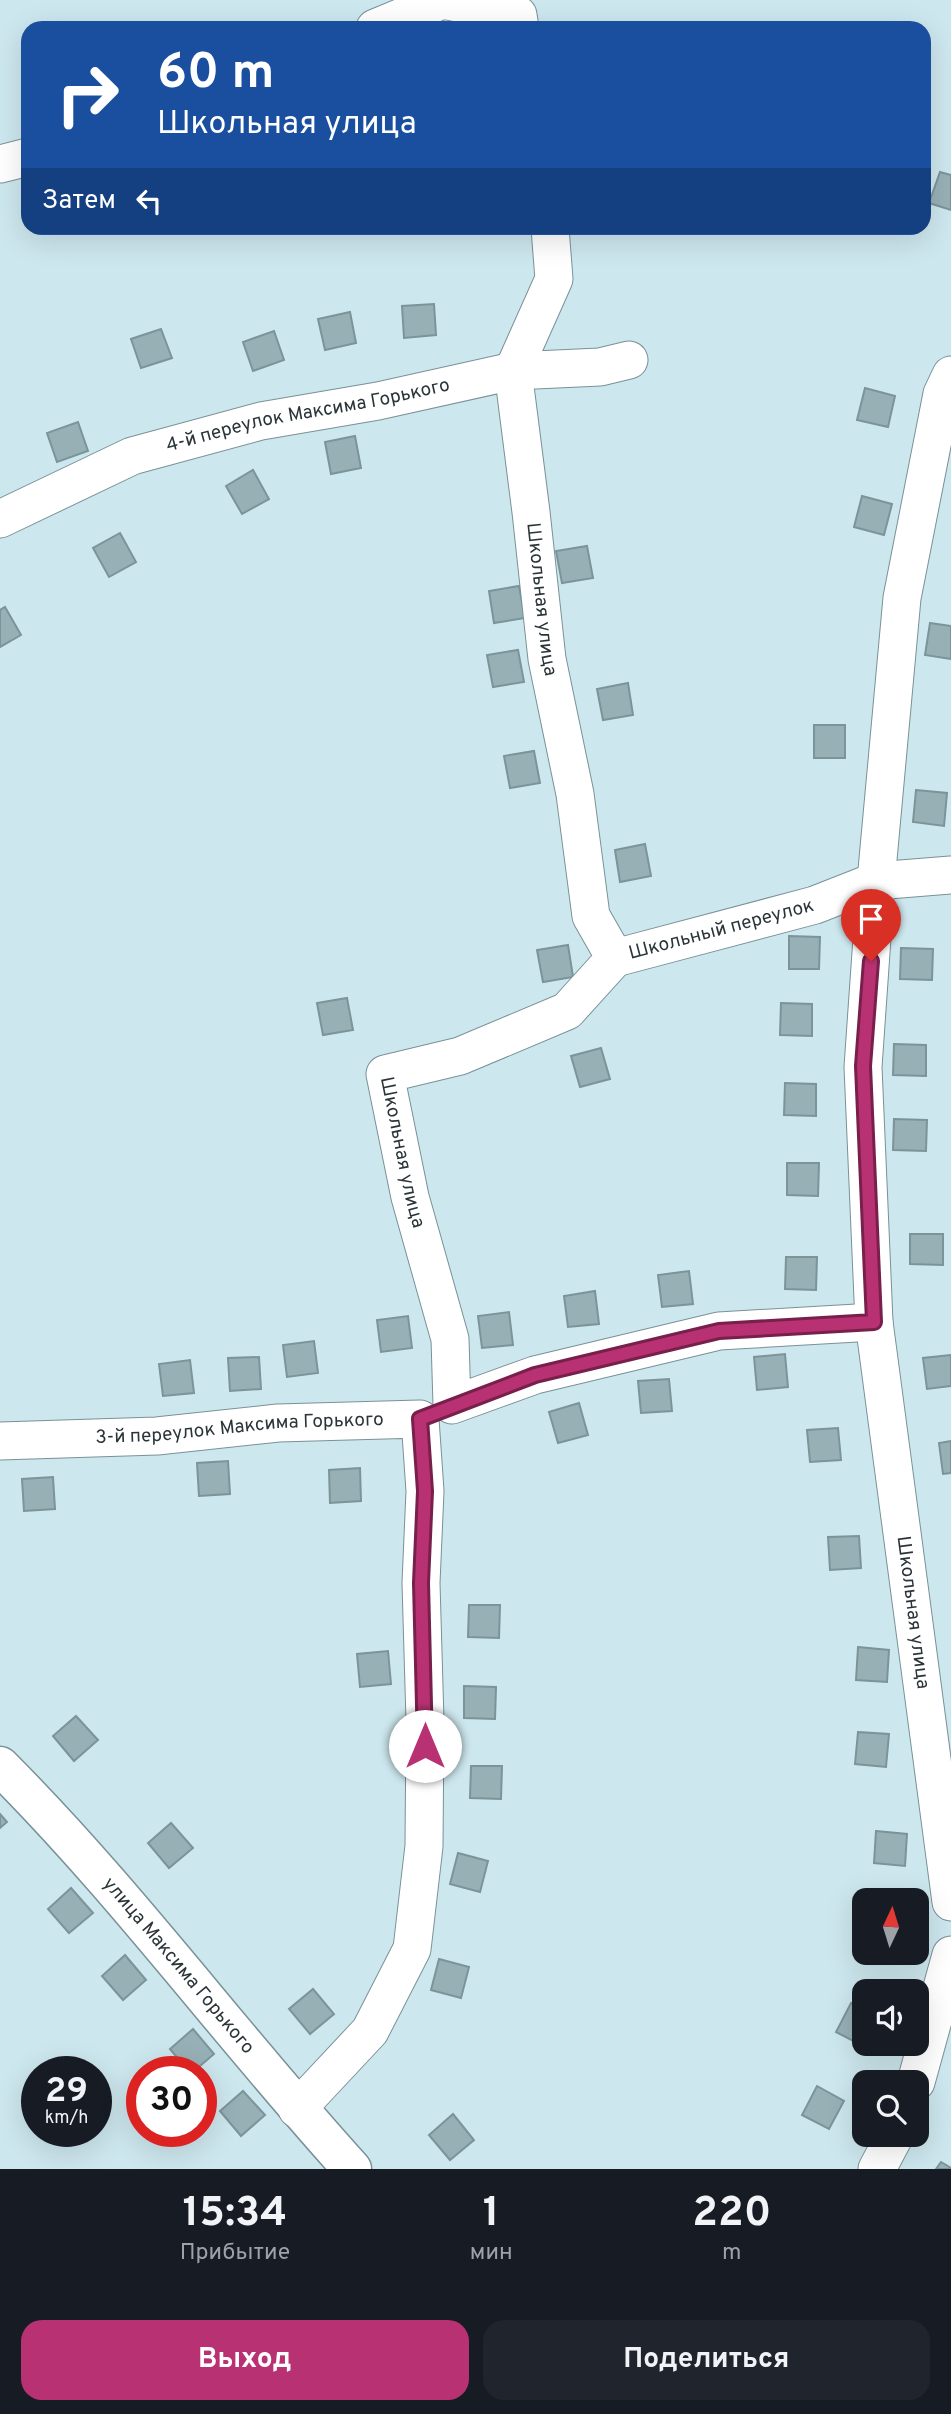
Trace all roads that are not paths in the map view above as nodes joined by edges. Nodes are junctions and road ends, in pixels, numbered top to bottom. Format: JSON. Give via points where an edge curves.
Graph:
{"nodes":[{"id":1,"x":391,"y":21,"type":"edge"},
{"id":2,"x":519,"y":21,"type":"edge"},
{"id":3,"x":21,"y":160,"type":"edge"},
{"id":4,"x":0,"y":164,"type":"edge"},
{"id":5,"x":551,"y":235,"type":"edge"},
{"id":6,"x":629,"y":360,"type":"dead end"},
{"id":7,"x":513,"y":371,"type":"junction"},
{"id":8,"x":951,"y":375,"type":"edge"},
{"id":9,"x":0,"y":519,"type":"edge"},
{"id":10,"x":951,"y":875,"type":"edge"},
{"id":11,"x":876,"y":881,"type":"junction"},
{"id":12,"x":615,"y":958,"type":"junction"},
{"id":13,"x":874,"y":1322,"type":"junction"},
{"id":14,"x":436,"y":1412,"type":"junction"},
{"id":15,"x":0,"y":1441,"type":"edge"},
{"id":16,"x":0,"y":1766,"type":"edge"},
{"id":17,"x":951,"y":1902,"type":"edge"},
{"id":18,"x":951,"y":1955,"type":"edge"},
{"id":19,"x":946,"y":1989,"type":"edge"},
{"id":20,"x":920,"y":2070,"type":"edge"},
{"id":21,"x":297,"y":2109,"type":"junction"},
{"id":22,"x":889,"y":2147,"type":"edge"},
{"id":23,"x":352,"y":2169,"type":"edge"},
{"id":24,"x":877,"y":2169,"type":"edge"}],
"edges":[{"from":1,"to":2,"type":"street","via":[[443,0],[518,15]]},
{"from":3,"to":4,"type":"street"},
{"from":5,"to":7,"type":"street","via":[[554,279]]},
{"from":6,"to":7,"type":"street","name":"4-й переулок Максима Горького","via":[[600,367]]},
{"from":7,"to":9,"type":"street","name":"4-й переулок Максима Горького","via":[[261,421],[132,456]]},
{"from":7,"to":12,"type":"street","name":"Школьная улица","via":[[547,659],[576,794],[591,916]]},
{"from":8,"to":11,"type":"street","name":"Школьная улица","via":[[942,394],[902,598]]},
{"from":10,"to":11,"type":"street","name":"Школьный переулок"},
{"from":11,"to":12,"type":"street","name":"Школьный переулок","via":[[815,905]]},
{"from":11,"to":13,"type":"street","name":"Школьная улица","via":[[863,1066]]},
{"from":12,"to":14,"type":"street","name":"Школьная улица","via":[[567,1011],[460,1056],[385,1074],[410,1196],[450,1339]]},
{"from":13,"to":14,"type":"street","via":[[719,1331],[535,1375]]},
{"from":13,"to":17,"type":"street","name":"Школьная улица"},
{"from":14,"to":15,"type":"street","name":"3-й переулок Максима Горького","via":[[157,1436]]},
{"from":14,"to":21,"type":"street","via":[[425,1491],[421,1583],[424,1846],[412,1949],[370,2031]]},
{"from":16,"to":21,"type":"street","name":"улица Максима Горького","via":[[57,1823]]},
{"from":18,"to":19,"type":"street"},
{"from":19,"to":20,"type":"street"},
{"from":21,"to":23,"type":"street","name":"улица Максима Горького"},
{"from":22,"to":24,"type":"street"}]}
